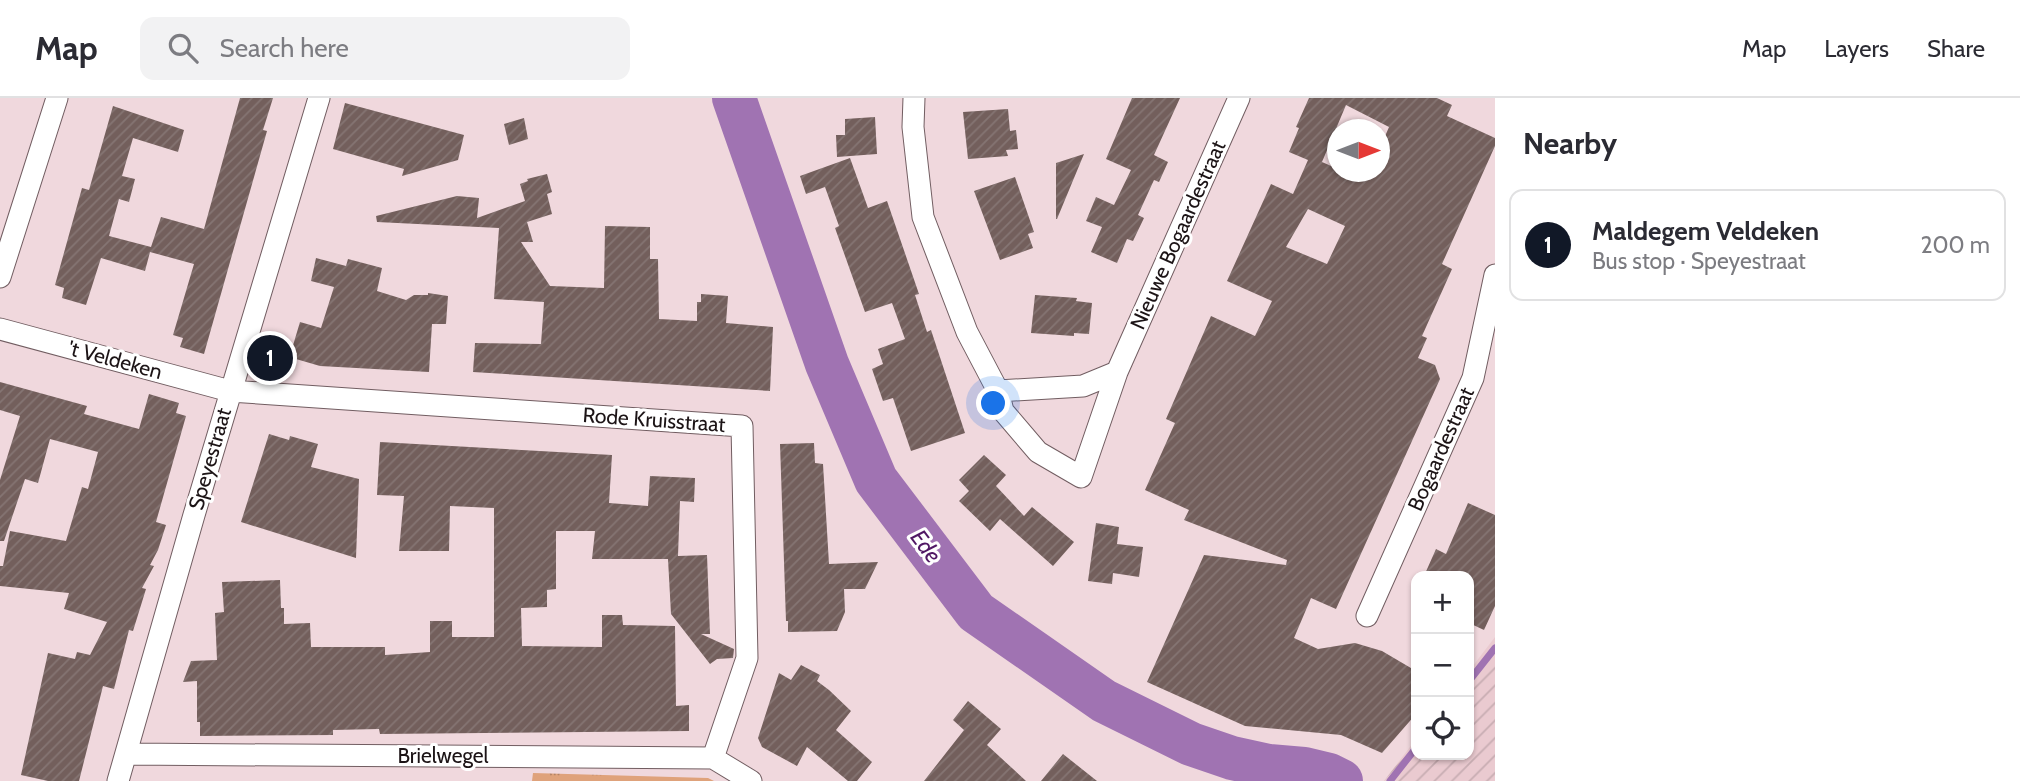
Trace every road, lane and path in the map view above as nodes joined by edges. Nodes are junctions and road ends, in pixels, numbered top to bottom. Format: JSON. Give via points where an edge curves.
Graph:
{"nodes":[{"id":1,"x":57,"y":98,"type":"edge"},
{"id":2,"x":319,"y":98,"type":"edge"},
{"id":3,"x":914,"y":98,"type":"edge"},
{"id":4,"x":1239,"y":98,"type":"edge"},
{"id":5,"x":1495,"y":275,"type":"edge"},
{"id":6,"x":0,"y":277,"type":"edge"},
{"id":7,"x":0,"y":329,"type":"edge"},
{"id":8,"x":1117,"y":372,"type":"junction"},
{"id":9,"x":230,"y":391,"type":"junction"},
{"id":10,"x":998,"y":391,"type":"junction"},
{"id":11,"x":1367,"y":616,"type":"dead end"},
{"id":12,"x":127,"y":754,"type":"junction"},
{"id":13,"x":713,"y":758,"type":"junction"},
{"id":14,"x":118,"y":781,"type":"edge"},
{"id":15,"x":751,"y":781,"type":"edge"}],
"edges":[{"from":1,"to":6,"type":"street"},
{"from":2,"to":9,"type":"street","name":"Speyestraat"},
{"from":3,"to":10,"type":"street","name":"Nieuwe Bogaardestraat","via":[[923,217],[967,332]]},
{"from":4,"to":8,"type":"street","name":"Nieuwe Bogaardestraat"},
{"from":5,"to":11,"type":"street","name":"Bogaardestraat","via":[[1473,378]]},
{"from":7,"to":9,"type":"street","name":"'t Veldeken"},
{"from":8,"to":10,"type":"street","via":[[1083,386]]},
{"from":8,"to":10,"type":"street","name":"Nieuwe Bogaardestraat","via":[[1081,477],[1038,452],[1003,411]]},
{"from":9,"to":12,"type":"street","name":"Speyestraat"},
{"from":9,"to":13,"type":"street","name":"Rode Kruisstraat","via":[[742,426],[747,658]]},
{"from":12,"to":13,"type":"street","name":"Brielwegel"},
{"from":12,"to":14,"type":"street","name":"Speyestraat"},
{"from":13,"to":15,"type":"street"}]}
